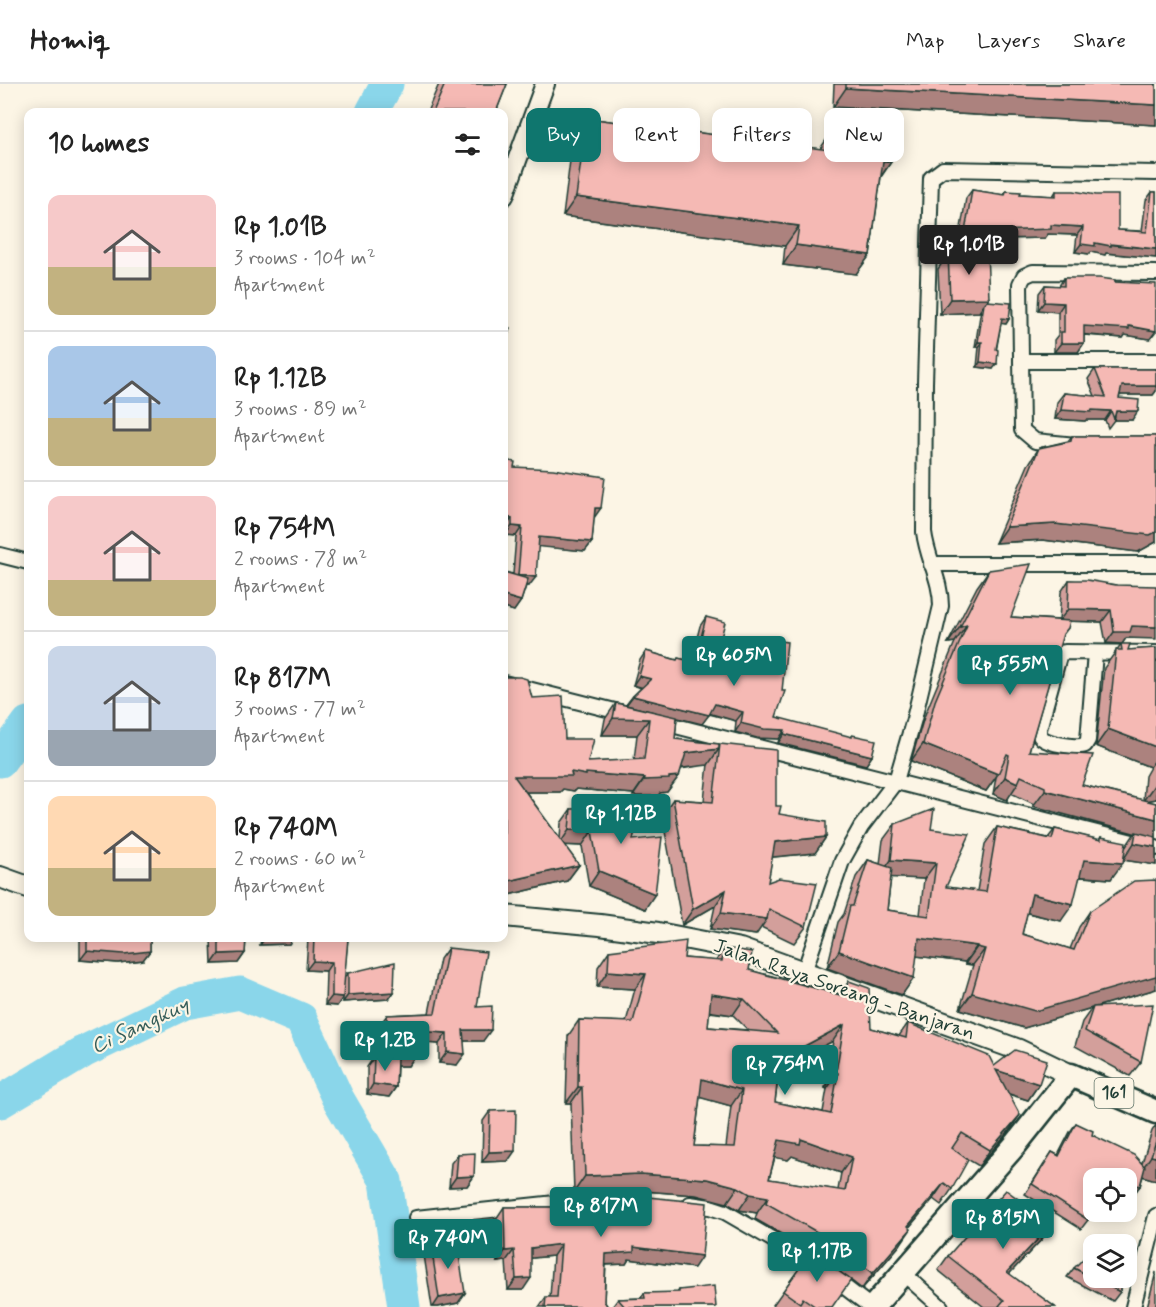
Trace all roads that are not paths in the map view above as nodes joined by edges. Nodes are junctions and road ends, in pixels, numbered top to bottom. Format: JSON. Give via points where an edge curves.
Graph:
{"nodes":[{"id":1,"x":545,"y":84,"type":"edge"},
{"id":2,"x":1156,"y":173,"type":"edge"},
{"id":3,"x":508,"y":185,"type":"edge"},
{"id":4,"x":1156,"y":273,"type":"edge"},
{"id":5,"x":1021,"y":361,"type":"junction"},
{"id":6,"x":1156,"y":361,"type":"edge"},
{"id":7,"x":1086,"y":445,"type":"edge"},
{"id":8,"x":0,"y":555,"type":"edge"},
{"id":9,"x":24,"y":561,"type":"edge"},
{"id":10,"x":932,"y":564,"type":"junction"},
{"id":11,"x":1156,"y":564,"type":"edge"},
{"id":12,"x":1095,"y":653,"type":"junction"},
{"id":13,"x":1156,"y":653,"type":"edge"},
{"id":14,"x":508,"y":684,"type":"edge"},
{"id":15,"x":896,"y":781,"type":"junction"},
{"id":16,"x":1156,"y":848,"type":"edge"},
{"id":17,"x":0,"y":877,"type":"edge"},
{"id":18,"x":24,"y":886,"type":"edge"},
{"id":19,"x":508,"y":916,"type":"edge"},
{"id":20,"x":804,"y":972,"type":"junction"},
{"id":21,"x":1071,"y":1075,"type":"junction"},
{"id":22,"x":1156,"y":1112,"type":"edge"},
{"id":23,"x":609,"y":1198,"type":"edge"},
{"id":24,"x":675,"y":1203,"type":"edge"},
{"id":25,"x":1156,"y":1216,"type":"edge"},
{"id":26,"x":416,"y":1218,"type":"dead end"},
{"id":27,"x":903,"y":1273,"type":"junction"},
{"id":28,"x":872,"y":1307,"type":"edge"},
{"id":29,"x":942,"y":1307,"type":"edge"},
{"id":30,"x":1133,"y":1307,"type":"edge"}],
"edges":[{"from":1,"to":3,"type":"street"},
{"from":2,"to":10,"type":"street","via":[[943,170],[931,178],[924,532]]},
{"from":4,"to":5,"type":"street","via":[[1033,272],[1024,276],[1020,284]]},
{"from":5,"to":6,"type":"street"},
{"from":5,"to":7,"type":"street","via":[[1022,430],[1035,441]]},
{"from":8,"to":9,"type":"street"},
{"from":10,"to":11,"type":"street"},
{"from":10,"to":15,"type":"street","via":[[941,606]]},
{"from":12,"to":12,"type":"street","via":[[1088,740],[1077,747],[1044,740],[1039,729],[1060,653]]},
{"from":12,"to":13,"type":"street"},
{"from":14,"to":15,"type":"street"},
{"from":15,"to":16,"type":"street"},
{"from":15,"to":20,"type":"street","via":[[861,827],[842,861]]},
{"from":17,"to":18,"type":"main road"},
{"from":19,"to":20,"type":"main road","name":"Jalan Raya Soreang - Banjaran","number":"161","via":[[689,939],[740,950]]},
{"from":20,"to":21,"type":"main road","name":"Jalan Raya Soreang - Banjaran","number":"161","via":[[1019,1050]]},
{"from":21,"to":22,"type":"main road","number":"161"},
{"from":21,"to":27,"type":"main road"},
{"from":23,"to":26,"type":"street"},
{"from":24,"to":28,"type":"street","via":[[725,1212],[813,1263]]},
{"from":25,"to":30,"type":"street"},
{"from":27,"to":28,"type":"main road"},
{"from":27,"to":29,"type":"street"}]}
